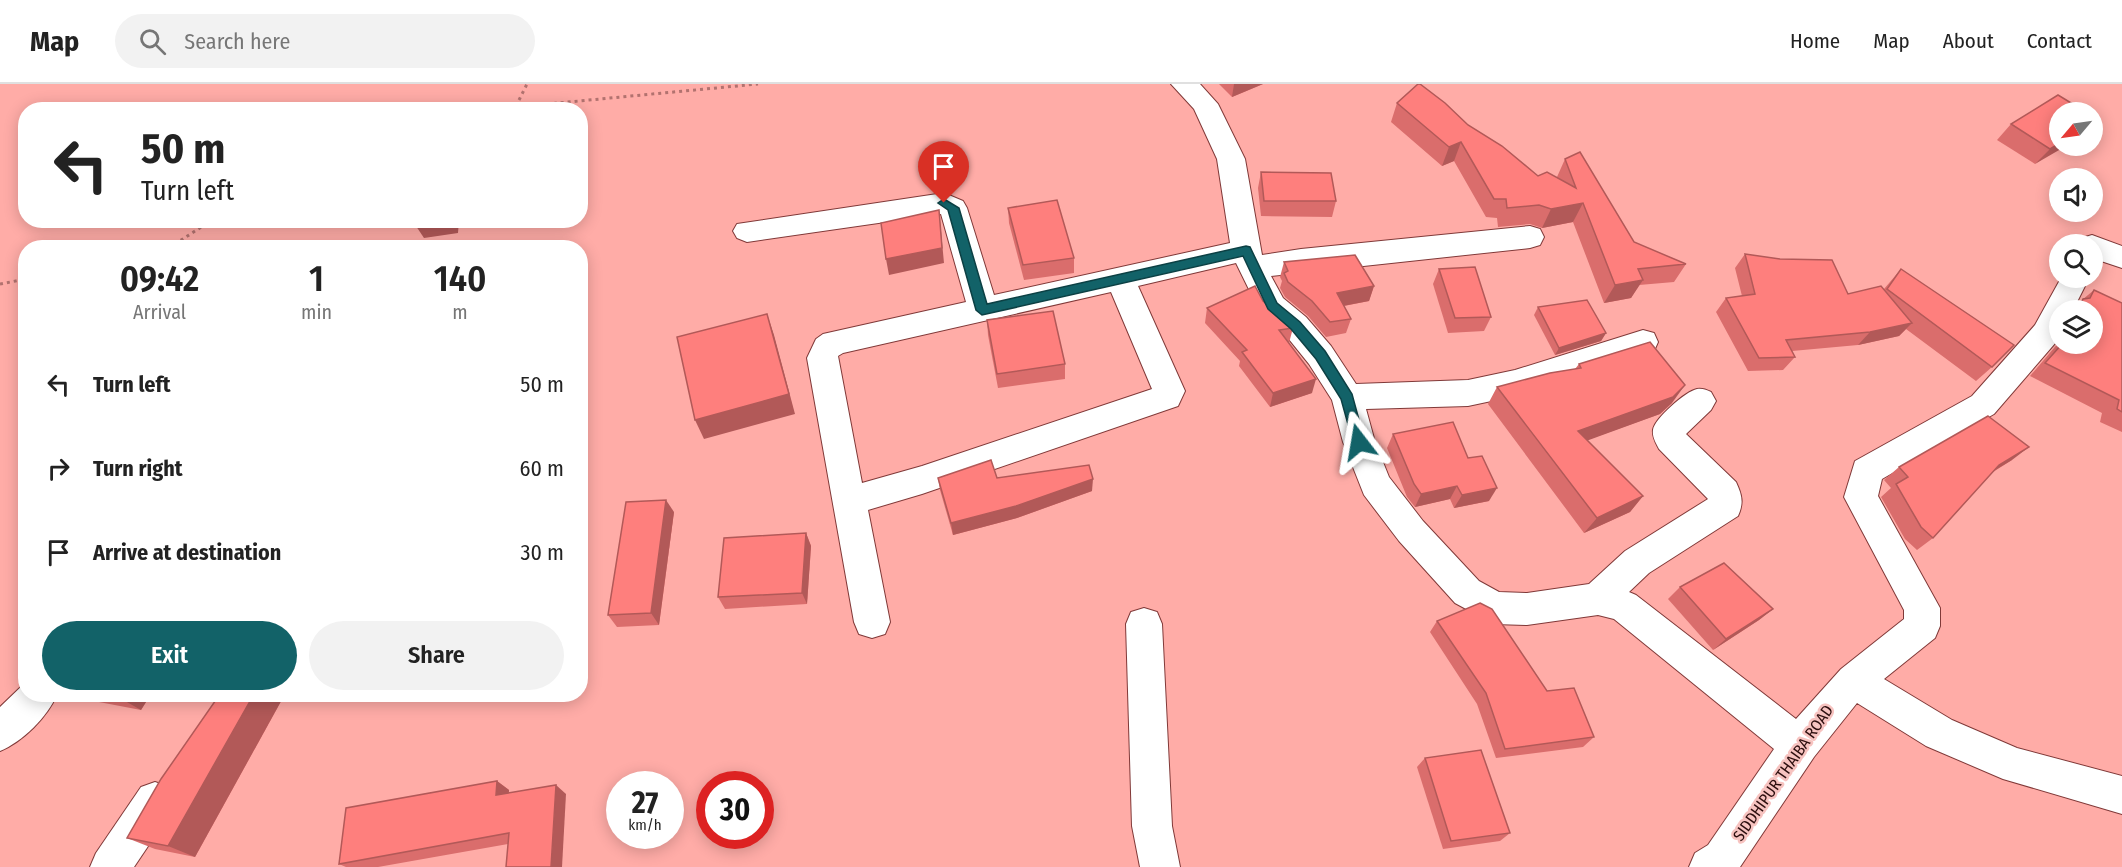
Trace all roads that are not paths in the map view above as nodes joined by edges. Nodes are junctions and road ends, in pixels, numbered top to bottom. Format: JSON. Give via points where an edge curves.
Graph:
{"nodes":[{"id":1,"x":1184,"y":84,"type":"edge"},
{"id":2,"x":747,"y":231,"type":"dead end"},
{"id":3,"x":1530,"y":237,"type":"dead end"},
{"id":4,"x":2103,"y":250,"type":"edge"},
{"id":5,"x":2122,"y":257,"type":"edge"},
{"id":6,"x":1249,"y":259,"type":"junction"},
{"id":7,"x":1120,"y":279,"type":"junction"},
{"id":8,"x":2070,"y":288,"type":"edge"},
{"id":9,"x":982,"y":310,"type":"junction"},
{"id":10,"x":1643,"y":342,"type":"edge"},
{"id":11,"x":1347,"y":397,"type":"junction"},
{"id":12,"x":1700,"y":401,"type":"dead end"},
{"id":13,"x":849,"y":501,"type":"junction"},
{"id":14,"x":1598,"y":599,"type":"junction"},
{"id":15,"x":872,"y":622,"type":"dead end"},
{"id":16,"x":1144,"y":624,"type":"dead end"},
{"id":17,"x":1854,"y":681,"type":"junction"},
{"id":18,"x":31,"y":702,"type":"edge"},
{"id":19,"x":0,"y":733,"type":"edge"},
{"id":20,"x":1799,"y":746,"type":"junction"},
{"id":21,"x":177,"y":770,"type":"edge"},
{"id":22,"x":2122,"y":795,"type":"edge"},
{"id":23,"x":1720,"y":864,"type":"edge"},
{"id":24,"x":110,"y":867,"type":"edge"},
{"id":25,"x":1160,"y":867,"type":"edge"}],
"edges":[{"from":1,"to":6,"type":"street","via":[[1205,104],[1231,159]]},
{"from":2,"to":9,"type":"street","via":[[944,203],[953,208]]},
{"from":3,"to":6,"type":"street","via":[[1301,260]]},
{"from":4,"to":5,"type":"street"},
{"from":6,"to":7,"type":"street"},
{"from":6,"to":11,"type":"street","via":[[1272,306],[1295,325],[1320,355]]},
{"from":7,"to":9,"type":"street"},
{"from":7,"to":13,"type":"street","via":[[1169,391],[1167,397]]},
{"from":8,"to":17,"type":"street","name":"SIDDHIPUR THAIBA ROAD","via":[[2046,333],[1983,405],[1867,471],[1861,497],[1922,608],[1922,626]]},
{"from":9,"to":13,"type":"street","via":[[834,343],[827,348],[822,358]]},
{"from":10,"to":11,"type":"street","via":[[1515,383],[1468,393]]},
{"from":11,"to":14,"type":"street","via":[[1376,485],[1411,531],[1467,592],[1494,608],[1527,609]]},
{"from":12,"to":14,"type":"street","via":[[1669,429],[1670,439],[1724,492],[1726,506],[1637,562]]},
{"from":13,"to":15,"type":"street"},
{"from":14,"to":20,"type":"street","via":[[1624,606]]},
{"from":16,"to":25,"type":"street","via":[[1152,826]]},
{"from":17,"to":20,"type":"street","name":"SIDDHIPUR THAIBA ROAD"},
{"from":17,"to":22,"type":"street","via":[[1948,737],[2016,766]]},
{"from":18,"to":19,"type":"street"},
{"from":20,"to":23,"type":"street","name":"SIDDHIPUR THAIBA ROAD"},
{"from":21,"to":24,"type":"street"}]}
